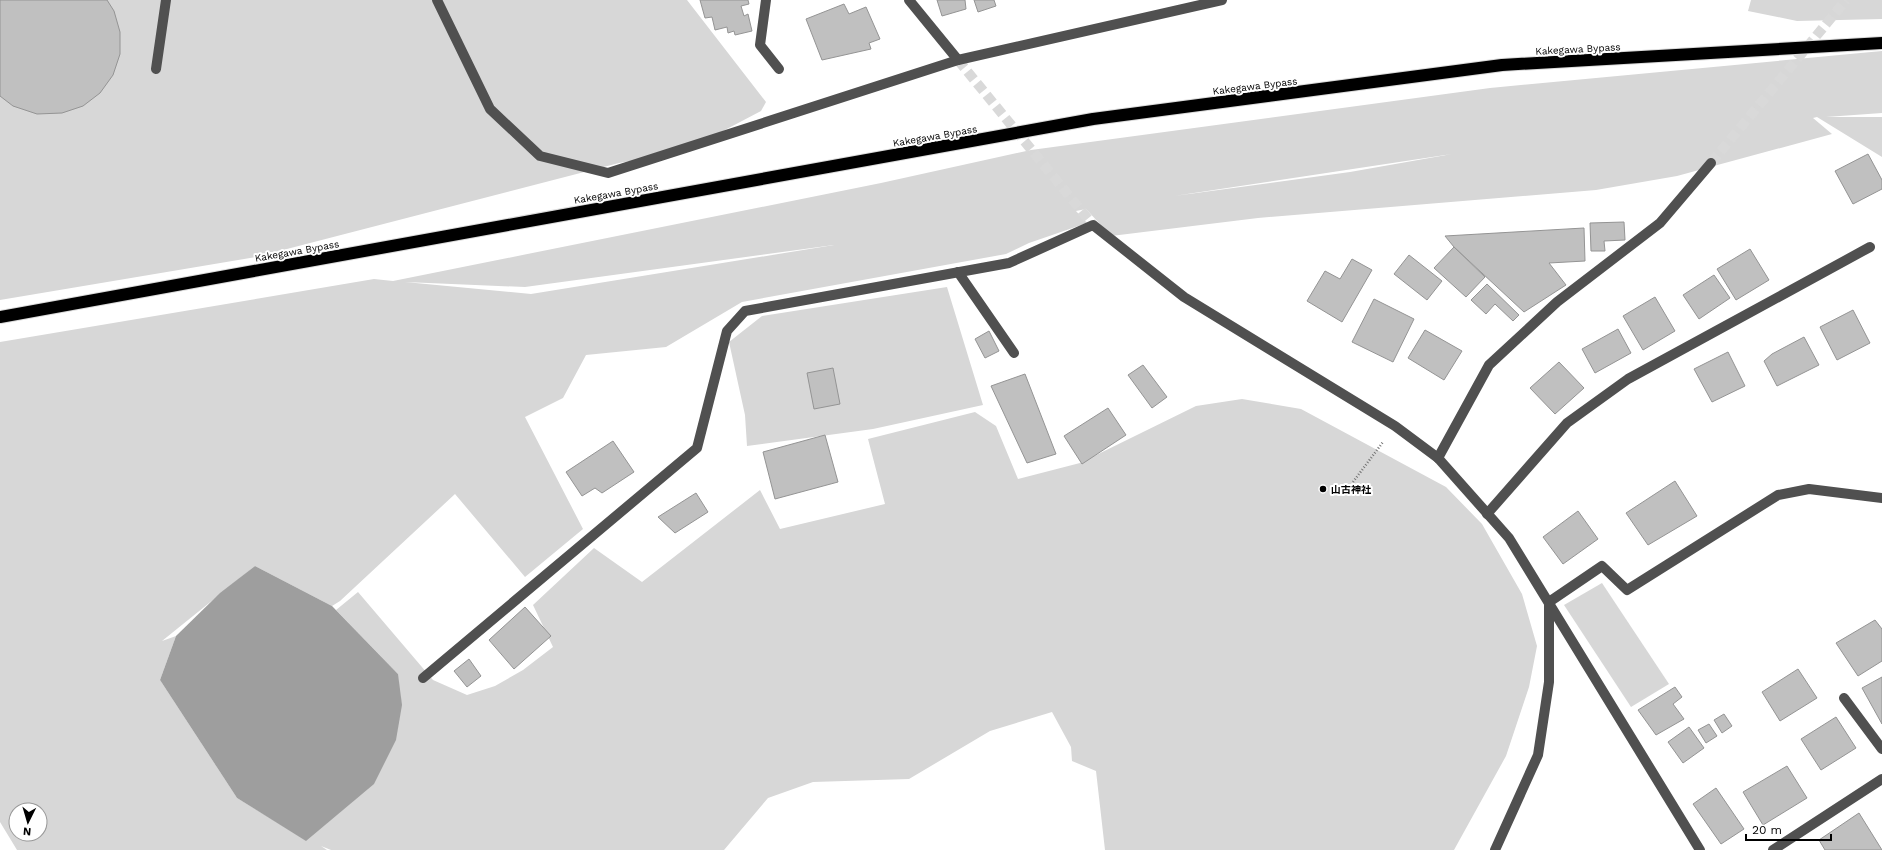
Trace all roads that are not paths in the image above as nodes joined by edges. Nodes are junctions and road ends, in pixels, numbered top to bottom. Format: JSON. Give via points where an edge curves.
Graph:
{"nodes":[{"id":1,"x":166,"y":0,"type":"edge"},
{"id":2,"x":437,"y":0,"type":"edge"},
{"id":3,"x":766,"y":0,"type":"edge"},
{"id":4,"x":909,"y":0,"type":"edge"},
{"id":5,"x":1222,"y":0,"type":"edge"},
{"id":6,"x":1882,"y":43,"type":"edge"},
{"id":7,"x":958,"y":60,"type":"junction"},
{"id":8,"x":156,"y":69,"type":"dead end"},
{"id":9,"x":779,"y":69,"type":"dead end"},
{"id":10,"x":1711,"y":163,"type":"tunnel mouth"},
{"id":11,"x":1870,"y":248,"type":"dead end"},
{"id":12,"x":958,"y":272,"type":"junction"},
{"id":13,"x":0,"y":317,"type":"edge"},
{"id":14,"x":1014,"y":353,"type":"dead end"},
{"id":15,"x":1438,"y":458,"type":"junction"},
{"id":16,"x":1882,"y":498,"type":"edge"},
{"id":17,"x":1488,"y":514,"type":"junction"},
{"id":18,"x":1549,"y":602,"type":"junction"},
{"id":19,"x":423,"y":678,"type":"dead end"},
{"id":20,"x":1844,"y":698,"type":"dead end"},
{"id":21,"x":1882,"y":749,"type":"edge"},
{"id":22,"x":1882,"y":779,"type":"edge"},
{"id":23,"x":1495,"y":850,"type":"edge"},
{"id":24,"x":1700,"y":850,"type":"edge"},
{"id":25,"x":1774,"y":850,"type":"edge"}],
"edges":[{"from":1,"to":8,"type":"street"},
{"from":2,"to":7,"type":"street","via":[[490,109],[540,156],[608,173]]},
{"from":3,"to":9,"type":"street","via":[[760,45]]},
{"from":4,"to":7,"type":"street"},
{"from":5,"to":7,"type":"street"},
{"from":6,"to":13,"type":"highway","name":"Kakegawa Bypass","via":[[1502,65],[1093,119]]},
{"from":10,"to":15,"type":"street","via":[[1660,223],[1557,302],[1489,365]]},
{"from":11,"to":17,"type":"street","via":[[1628,379],[1567,423]]},
{"from":12,"to":14,"type":"street"},
{"from":12,"to":15,"type":"street","via":[[1009,263],[1093,225],[1184,297],[1395,426]]},
{"from":12,"to":19,"type":"street","via":[[745,311],[727,331],[697,448]]},
{"from":15,"to":17,"type":"street"},
{"from":16,"to":18,"type":"street","via":[[1809,489],[1778,495],[1627,590],[1602,566]]},
{"from":17,"to":18,"type":"street","via":[[1509,538]]},
{"from":18,"to":23,"type":"street","via":[[1549,682],[1538,755]]},
{"from":18,"to":24,"type":"street"},
{"from":20,"to":21,"type":"street"},
{"from":22,"to":25,"type":"street"}]}
